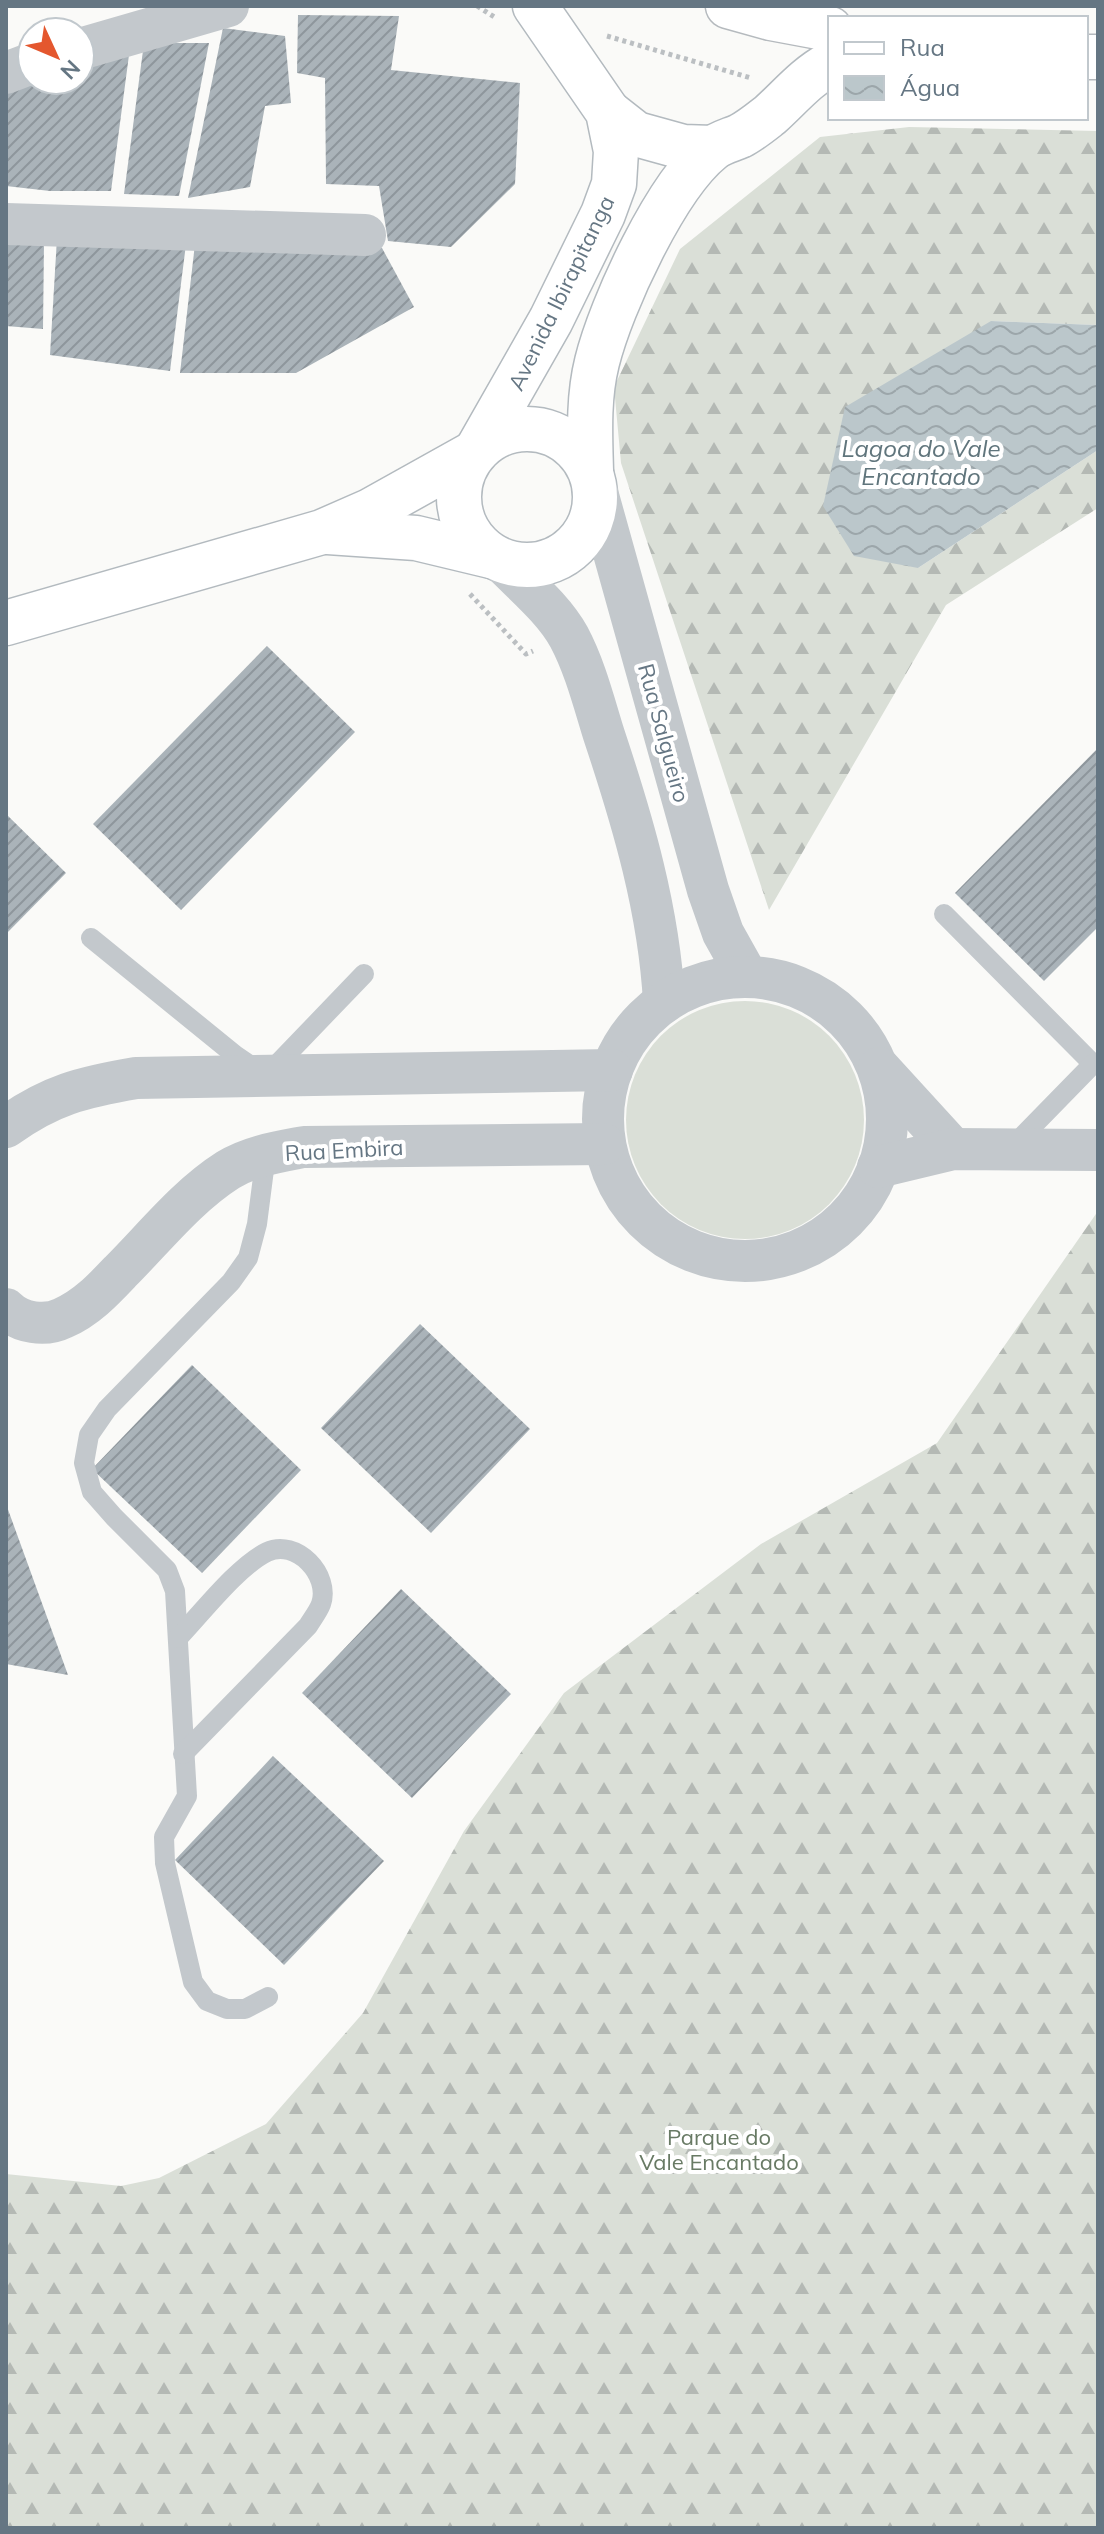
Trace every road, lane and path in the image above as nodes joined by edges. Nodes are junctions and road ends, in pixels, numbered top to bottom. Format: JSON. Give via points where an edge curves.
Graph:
{"nodes":[{"id":1,"x":228,"y":6,"type":"edge"},
{"id":2,"x":535,"y":6,"type":"edge"},
{"id":3,"x":728,"y":6,"type":"edge"},
{"id":4,"x":828,"y":29,"type":"edge"},
{"id":5,"x":605,"y":35,"type":"dead end"},
{"id":6,"x":96,"y":44,"type":"edge"},
{"id":7,"x":828,"y":65,"type":"edge"},
{"id":8,"x":795,"y":91,"type":"junction"},
{"id":9,"x":608,"y":112,"type":"junction"},
{"id":10,"x":713,"y":148,"type":"junction"},
{"id":11,"x":6,"y":224,"type":"edge"},
{"id":12,"x":365,"y":235,"type":"dead end"},
{"id":13,"x":476,"y":452,"type":"junction"},
{"id":14,"x":593,"y":478,"type":"junction"},
{"id":15,"x":322,"y":532,"type":"junction"},
{"id":16,"x":495,"y":558,"type":"junction"},
{"id":17,"x":6,"y":623,"type":"edge"},
{"id":18,"x":944,"y":914,"type":"dead end"},
{"id":19,"x":91,"y":938,"type":"dead end"},
{"id":20,"x":364,"y":974,"type":"dead end"},
{"id":21,"x":747,"y":976,"type":"junction"},
{"id":22,"x":664,"y":1002,"type":"junction"},
{"id":23,"x":1095,"y":1064,"type":"edge"},
{"id":24,"x":879,"y":1068,"type":"junction"},
{"id":25,"x":612,"y":1070,"type":"junction"},
{"id":26,"x":266,"y":1076,"type":"junction"},
{"id":27,"x":6,"y":1127,"type":"edge"},
{"id":28,"x":604,"y":1144,"type":"junction"},
{"id":29,"x":953,"y":1149,"type":"junction"},
{"id":30,"x":1098,"y":1150,"type":"edge"},
{"id":31,"x":1008,"y":1151,"type":"junction"},
{"id":32,"x":266,"y":1154,"type":"junction"},
{"id":33,"x":878,"y":1167,"type":"junction"},
{"id":34,"x":6,"y":1309,"type":"edge"},
{"id":35,"x":178,"y":1638,"type":"junction"},
{"id":36,"x":183,"y":1754,"type":"junction"},
{"id":37,"x":268,"y":1997,"type":"dead end"}],
"edges":[{"from":1,"to":6,"type":"street"},
{"from":2,"to":9,"type":"main road","name":"Avenida Ibirapitanga"},
{"from":3,"to":4,"type":"main road"},
{"from":5,"to":8,"type":"path"},
{"from":7,"to":8,"type":"main road"},
{"from":8,"to":10,"type":"main road","via":[[742,135]]},
{"from":9,"to":10,"type":"main road","via":[[636,134],[683,147]]},
{"from":9,"to":13,"type":"main road","name":"Avenida Ibirapitanga","via":[[616,151],[614,184],[603,214],[523,373]]},
{"from":10,"to":14,"type":"main road","via":[[671,199],[621,295],[597,362],[590,411]]},
{"from":11,"to":12,"type":"street"},
{"from":13,"to":14,"type":"main road","via":[[511,431],[540,430],[567,441]]},
{"from":13,"to":15,"type":"main road","name":"Avenida Ibirapitanga"},
{"from":13,"to":16,"type":"main road","via":[[464,470],[460,509],[476,544]]},
{"from":14,"to":16,"type":"main road","via":[[595,510],[586,533],[570,551],[548,563],[523,566]]},
{"from":14,"to":21,"type":"street","name":"Rua Salgueiro","via":[[708,890],[723,933]]},
{"from":15,"to":16,"type":"main road","name":"Avenida Ibirapitanga","via":[[416,538]]},
{"from":15,"to":17,"type":"main road","name":"Avenida Ibirapitanga"},
{"from":16,"to":22,"type":"street","via":[[568,636],[588,683],[653,907]]},
{"from":18,"to":23,"type":"lane"},
{"from":19,"to":26,"type":"lane"},
{"from":20,"to":26,"type":"lane"},
{"from":21,"to":22,"type":"street","via":[[689,987]]},
{"from":21,"to":24,"type":"street","via":[[789,982],[827,1001],[858,1030]]},
{"from":22,"to":25,"type":"street","via":[[637,1026]]},
{"from":23,"to":31,"type":"lane"},
{"from":24,"to":29,"type":"street"},
{"from":24,"to":33,"type":"street","via":[[888,1109]]},
{"from":25,"to":26,"type":"street"},
{"from":25,"to":28,"type":"street","via":[[602,1114]]},
{"from":26,"to":27,"type":"street","via":[[136,1078],[81,1088],[31,1109]]},
{"from":28,"to":32,"type":"street","name":"Rua Embira","via":[[304,1147]]},
{"from":28,"to":33,"type":"street","via":[[626,1199],[654,1230],[689,1251],[729,1261],[769,1260],[809,1247],[843,1222]]},
{"from":29,"to":31,"type":"street"},
{"from":29,"to":33,"type":"street"},
{"from":30,"to":31,"type":"street"},
{"from":32,"to":34,"type":"street","name":"Rua Embira","via":[[229,1169],[195,1196],[77,1311],[34,1323]]},
{"from":32,"to":35,"type":"lane","via":[[248,1258],[89,1435],[84,1463],[92,1492],[167,1570],[175,1591]]},
{"from":35,"to":36,"type":"lane"},
{"from":35,"to":36,"type":"lane","via":[[247,1566],[269,1551],[289,1549],[308,1560],[320,1579],[321,1603],[308,1626]]},
{"from":36,"to":37,"type":"lane","via":[[187,1796],[164,1837],[165,1863],[193,1982],[207,2001],[227,2009],[245,2009]]}]}
